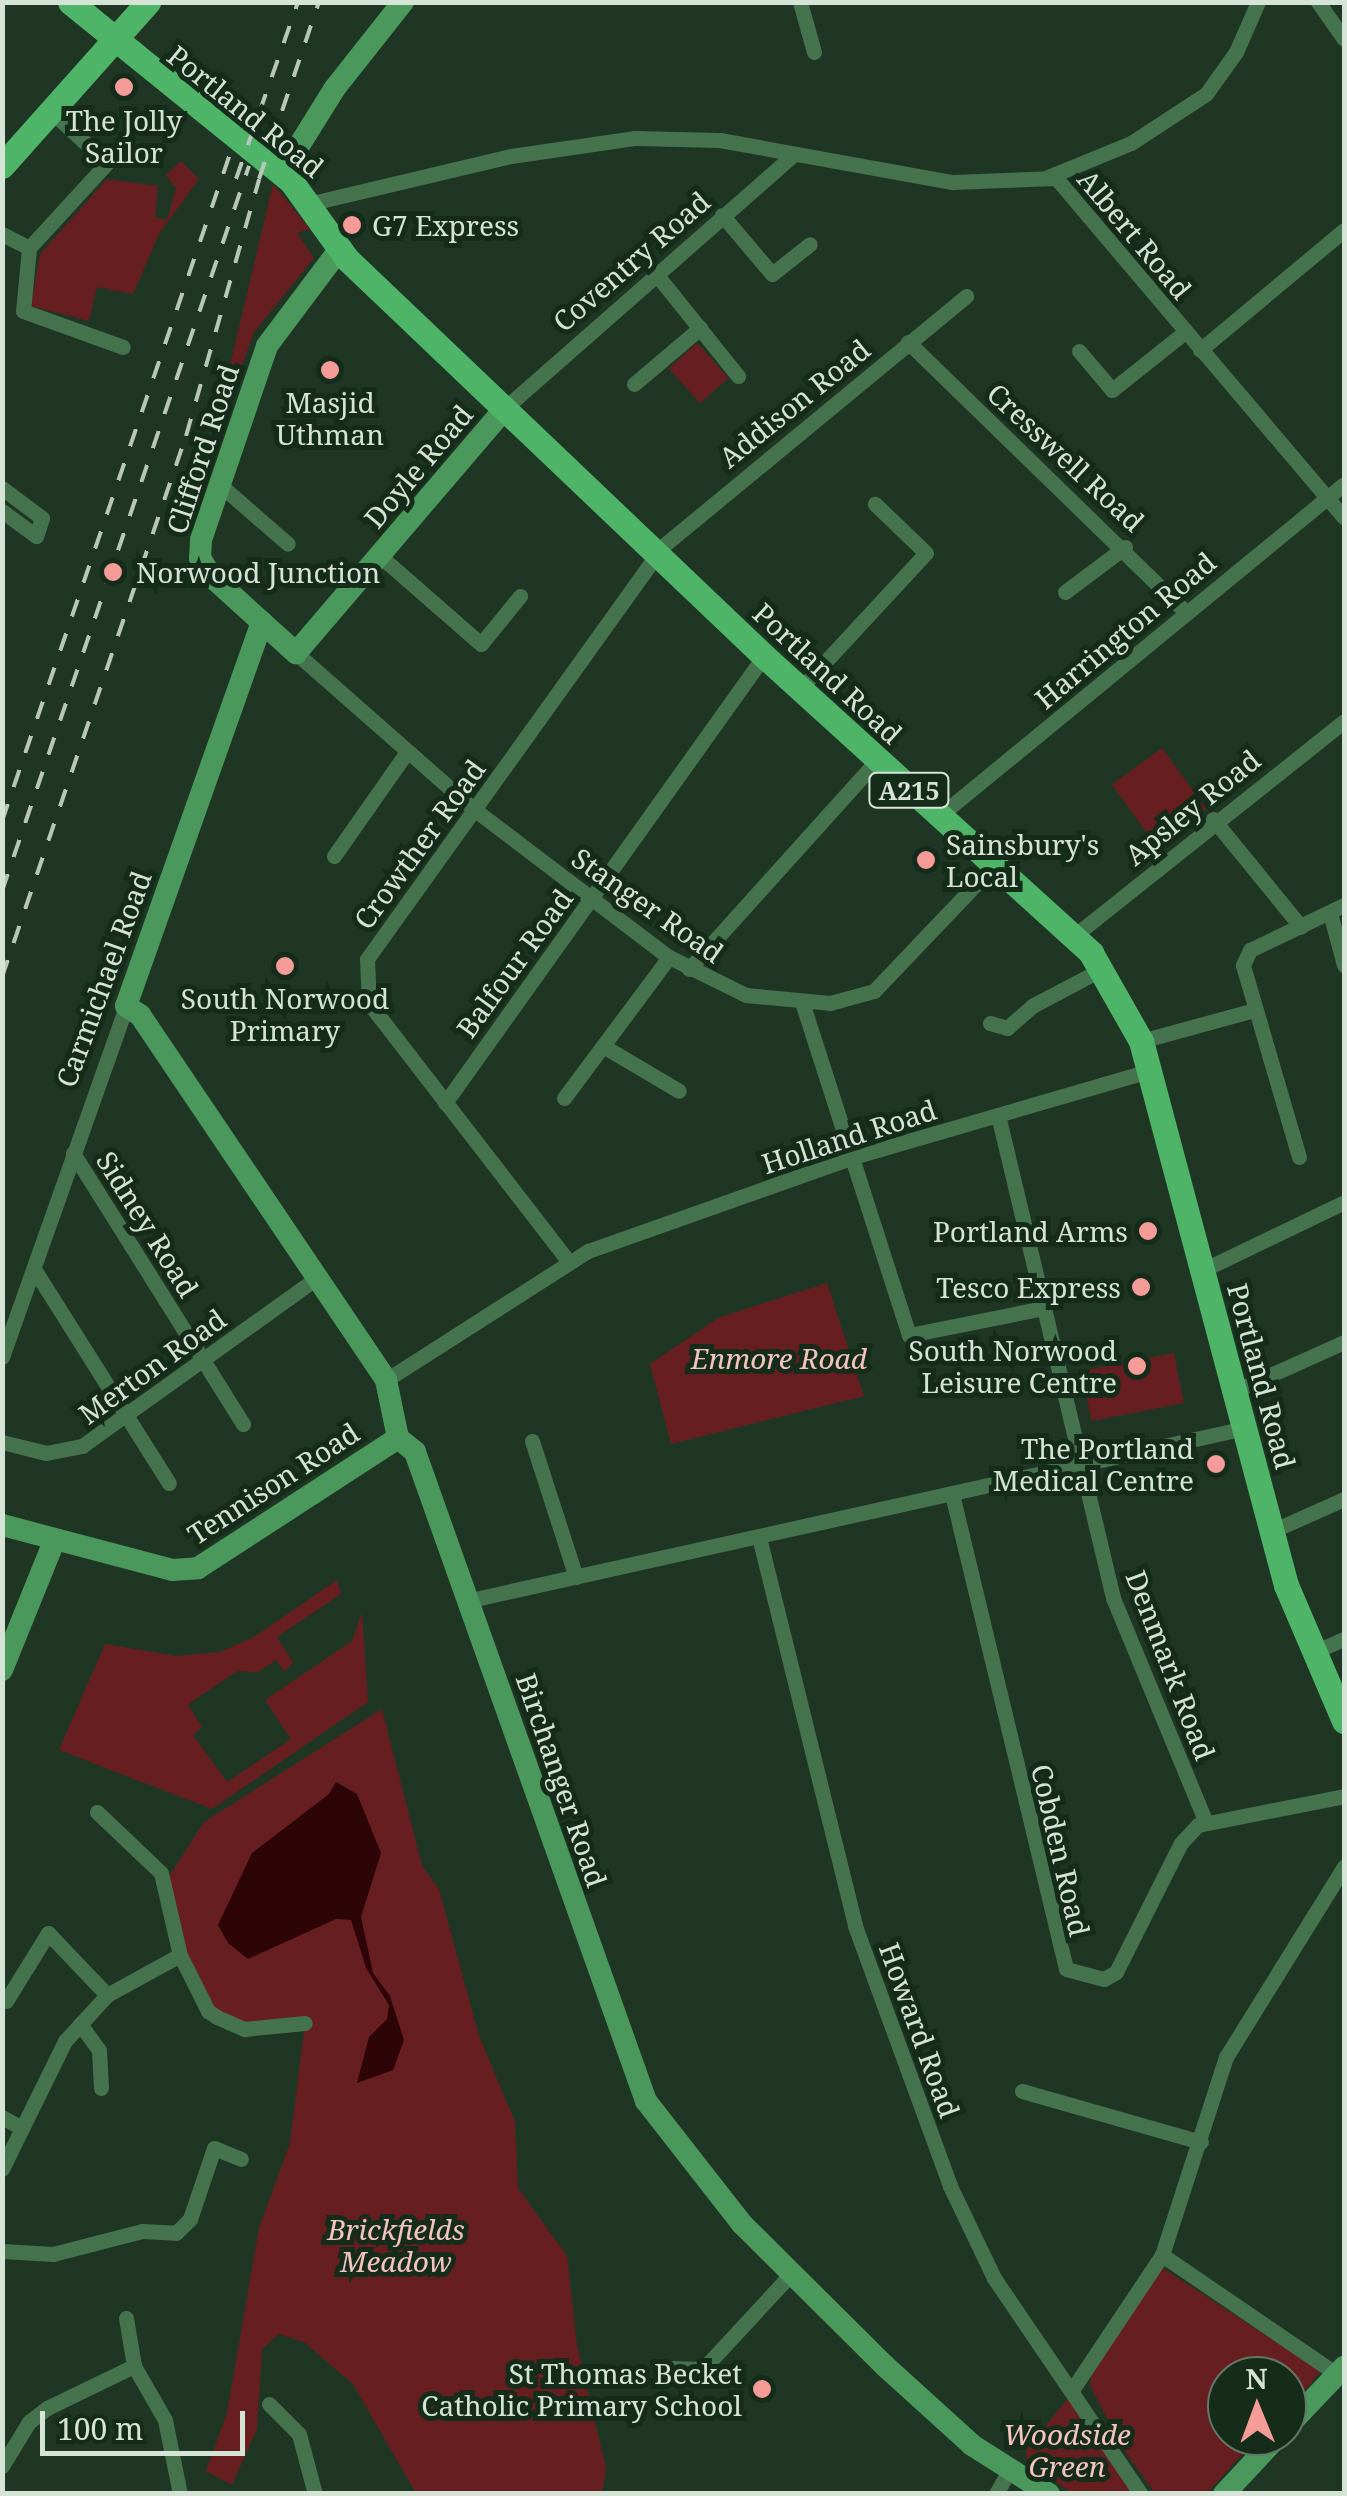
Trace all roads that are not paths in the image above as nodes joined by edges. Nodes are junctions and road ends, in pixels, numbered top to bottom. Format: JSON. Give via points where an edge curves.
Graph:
{"nodes":[{"id":1,"x":70,"y":2,"type":"edge"},
{"id":2,"x":148,"y":2,"type":"edge"},
{"id":3,"x":403,"y":2,"type":"edge"},
{"id":4,"x":800,"y":2,"type":"edge"},
{"id":5,"x":1258,"y":2,"type":"edge"},
{"id":6,"x":1318,"y":2,"type":"edge"},
{"id":7,"x":1344,"y":40,"type":"edge"},
{"id":8,"x":114,"y":42,"type":"junction"},
{"id":9,"x":814,"y":52,"type":"dead end"},
{"id":10,"x":53,"y":112,"type":"junction"},
{"id":11,"x":742,"y":144,"type":"junction"},
{"id":12,"x":794,"y":154,"type":"junction"},
{"id":13,"x":2,"y":166,"type":"edge"},
{"id":14,"x":282,"y":173,"type":"junction"},
{"id":15,"x":1048,"y":177,"type":"junction"},
{"id":16,"x":755,"y":187,"type":"junction"},
{"id":17,"x":312,"y":204,"type":"junction"},
{"id":18,"x":722,"y":216,"type":"junction"},
{"id":19,"x":1344,"y":230,"type":"edge"},
{"id":20,"x":2,"y":234,"type":"edge"},
{"id":21,"x":810,"y":244,"type":"dead end"},
{"id":22,"x":30,"y":248,"type":"junction"},
{"id":23,"x":339,"y":250,"type":"junction"},
{"id":24,"x":656,"y":274,"type":"junction"},
{"id":25,"x":966,"y":296,"type":"dead end"},
{"id":26,"x":700,"y":328,"type":"junction"},
{"id":27,"x":1185,"y":332,"type":"junction"},
{"id":28,"x":908,"y":342,"type":"junction"},
{"id":29,"x":124,"y":347,"type":"dead end"},
{"id":30,"x":1079,"y":350,"type":"dead end"},
{"id":31,"x":1200,"y":350,"type":"junction"},
{"id":32,"x":738,"y":376,"type":"dead end"},
{"id":33,"x":634,"y":384,"type":"dead end"},
{"id":34,"x":505,"y":408,"type":"junction"},
{"id":35,"x":220,"y":484,"type":"junction"},
{"id":36,"x":1344,"y":484,"type":"edge"},
{"id":37,"x":2,"y":488,"type":"edge"},
{"id":38,"x":1326,"y":499,"type":"junction"},
{"id":39,"x":875,"y":504,"type":"dead end"},
{"id":40,"x":2,"y":511,"type":"edge"},
{"id":41,"x":1344,"y":517,"type":"edge"},
{"id":42,"x":288,"y":544,"type":"dead end"},
{"id":43,"x":1125,"y":546,"type":"junction"},
{"id":44,"x":656,"y":553,"type":"junction"},
{"id":45,"x":380,"y":556,"type":"junction"},
{"id":46,"x":1064,"y":592,"type":"dead end"},
{"id":47,"x":520,"y":596,"type":"dead end"},
{"id":48,"x":1186,"y":612,"type":"junction"},
{"id":49,"x":262,"y":622,"type":"junction"},
{"id":50,"x":296,"y":653,"type":"junction"},
{"id":51,"x":764,"y":656,"type":"junction"},
{"id":52,"x":800,"y":689,"type":"junction"},
{"id":53,"x":1342,"y":727,"type":"edge"},
{"id":54,"x":406,"y":753,"type":"junction"},
{"id":55,"x":877,"y":760,"type":"junction"},
{"id":56,"x":475,"y":810,"type":"junction"},
{"id":57,"x":938,"y":817,"type":"junction"},
{"id":58,"x":1213,"y":819,"type":"junction"},
{"id":59,"x":334,"y":856,"type":"dead end"},
{"id":60,"x":993,"y":866,"type":"junction"},
{"id":61,"x":592,"y":898,"type":"junction"},
{"id":62,"x":1337,"y":909,"type":"edge"},
{"id":63,"x":1301,"y":926,"type":"junction"},
{"id":64,"x":1074,"y":936,"type":"junction"},
{"id":65,"x":669,"y":956,"type":"junction"},
{"id":66,"x":1344,"y":965,"type":"edge"},
{"id":67,"x":1102,"y":968,"type":"junction"},
{"id":68,"x":689,"y":969,"type":"junction"},
{"id":69,"x":802,"y":1002,"type":"junction"},
{"id":70,"x":126,"y":1006,"type":"junction"},
{"id":71,"x":1254,"y":1010,"type":"junction"},
{"id":72,"x":990,"y":1023,"type":"dead end"},
{"id":73,"x":1141,"y":1041,"type":"junction"},
{"id":74,"x":604,"y":1046,"type":"junction"},
{"id":75,"x":1149,"y":1071,"type":"junction"},
{"id":76,"x":678,"y":1091,"type":"dead end"},
{"id":77,"x":564,"y":1098,"type":"dead end"},
{"id":78,"x":445,"y":1103,"type":"junction"},
{"id":79,"x":998,"y":1116,"type":"junction"},
{"id":80,"x":73,"y":1153,"type":"junction"},
{"id":81,"x":1299,"y":1156,"type":"dead end"},
{"id":82,"x":852,"y":1158,"type":"junction"},
{"id":83,"x":1344,"y":1202,"type":"edge"},
{"id":84,"x":568,"y":1262,"type":"junction"},
{"id":85,"x":1212,"y":1265,"type":"junction"},
{"id":86,"x":34,"y":1269,"type":"junction"},
{"id":87,"x":317,"y":1278,"type":"junction"},
{"id":88,"x":1044,"y":1308,"type":"junction"},
{"id":89,"x":1344,"y":1342,"type":"edge"},
{"id":90,"x":2,"y":1357,"type":"edge"},
{"id":91,"x":204,"y":1360,"type":"junction"},
{"id":92,"x":386,"y":1380,"type":"junction"},
{"id":93,"x":1235,"y":1391,"type":"junction"},
{"id":94,"x":127,"y":1416,"type":"junction"},
{"id":95,"x":244,"y":1424,"type":"dead end"},
{"id":96,"x":1244,"y":1428,"type":"junction"},
{"id":97,"x":398,"y":1438,"type":"junction"},
{"id":98,"x":532,"y":1440,"type":"dead end"},
{"id":99,"x":2,"y":1442,"type":"edge"},
{"id":100,"x":1082,"y":1466,"type":"junction"},
{"id":101,"x":169,"y":1483,"type":"dead end"},
{"id":102,"x":952,"y":1494,"type":"junction"},
{"id":103,"x":1344,"y":1499,"type":"edge"},
{"id":104,"x":2,"y":1525,"type":"edge"},
{"id":105,"x":1272,"y":1531,"type":"junction"},
{"id":106,"x":759,"y":1536,"type":"junction"},
{"id":107,"x":55,"y":1539,"type":"junction"},
{"id":108,"x":576,"y":1577,"type":"junction"},
{"id":109,"x":466,"y":1601,"type":"junction"},
{"id":110,"x":1344,"y":1639,"type":"edge"},
{"id":111,"x":1312,"y":1653,"type":"junction"},
{"id":112,"x":2,"y":1670,"type":"edge"},
{"id":113,"x":1344,"y":1721,"type":"edge"},
{"id":114,"x":1344,"y":1796,"type":"edge"},
{"id":115,"x":97,"y":1812,"type":"dead end"},
{"id":116,"x":1206,"y":1822,"type":"junction"},
{"id":117,"x":1344,"y":1868,"type":"edge"},
{"id":118,"x":180,"y":1955,"type":"junction"},
{"id":119,"x":106,"y":1995,"type":"junction"},
{"id":120,"x":6,"y":2001,"type":"dead end"},
{"id":121,"x":304,"y":2023,"type":"dead end"},
{"id":122,"x":80,"y":2024,"type":"junction"},
{"id":123,"x":102,"y":2088,"type":"dead end"},
{"id":124,"x":1022,"y":2091,"type":"dead end"},
{"id":125,"x":2,"y":2117,"type":"edge"},
{"id":126,"x":22,"y":2128,"type":"junction"},
{"id":127,"x":1202,"y":2142,"type":"junction"},
{"id":128,"x":241,"y":2159,"type":"dead end"},
{"id":129,"x":2,"y":2169,"type":"edge"},
{"id":130,"x":2,"y":2251,"type":"edge"},
{"id":131,"x":1162,"y":2255,"type":"junction"},
{"id":132,"x":792,"y":2273,"type":"junction"},
{"id":133,"x":126,"y":2318,"type":"dead end"},
{"id":134,"x":134,"y":2366,"type":"junction"},
{"id":135,"x":673,"y":2368,"type":"dead end"},
{"id":136,"x":1341,"y":2371,"type":"edge"},
{"id":137,"x":1074,"y":2387,"type":"junction"},
{"id":138,"x":270,"y":2404,"type":"dead end"},
{"id":139,"x":1307,"y":2406,"type":"edge"},
{"id":140,"x":1259,"y":2456,"type":"edge"},
{"id":141,"x":2,"y":2466,"type":"edge"},
{"id":142,"x":1009,"y":2471,"type":"junction"},
{"id":143,"x":180,"y":2494,"type":"edge"},
{"id":144,"x":316,"y":2494,"type":"edge"},
{"id":145,"x":996,"y":2494,"type":"edge"},
{"id":146,"x":1049,"y":2494,"type":"edge"},
{"id":147,"x":1142,"y":2494,"type":"edge"},
{"id":148,"x":1224,"y":2494,"type":"edge"}],
"edges":[{"from":1,"to":8,"type":"main road","number":"A215"},
{"from":2,"to":8,"type":"main road"},
{"from":3,"to":14,"type":"street","via":[[335,88]]},
{"from":4,"to":9,"type":"street"},
{"from":5,"to":15,"type":"street","via":[[1236,52],[1206,94],[1132,143]]},
{"from":6,"to":7,"type":"street"},
{"from":8,"to":10,"type":"main road"},
{"from":8,"to":14,"type":"main road","name":"Portland Road","number":"A215"},
{"from":10,"to":13,"type":"main road"},
{"from":10,"to":22,"type":"street","via":[[107,163]]},
{"from":11,"to":12,"type":"street","name":"Albert Road"},
{"from":11,"to":16,"type":"street","via":[[762,160]]},
{"from":11,"to":17,"type":"street","name":"Albert Road","via":[[674,138],[580,143]]},
{"from":12,"to":15,"type":"street","name":"Albert Road","via":[[952,182]]},
{"from":12,"to":16,"type":"street","name":"Coventry Road"},
{"from":14,"to":17,"type":"main road","name":"Portland Road","number":"A215"},
{"from":15,"to":27,"type":"street","name":"Albert Road","via":[[1063,182]]},
{"from":16,"to":18,"type":"street","name":"Coventry Road"},
{"from":17,"to":23,"type":"main road","name":"Portland Road","number":"A215"},
{"from":18,"to":21,"type":"street","via":[[772,274]]},
{"from":18,"to":24,"type":"street","name":"Coventry Road"},
{"from":19,"to":31,"type":"street"},
{"from":20,"to":22,"type":"street"},
{"from":22,"to":29,"type":"street","via":[[22,311]]},
{"from":23,"to":34,"type":"main road","name":"Portland Road","number":"A215"},
{"from":23,"to":35,"type":"street","name":"Clifford Road","via":[[271,338]]},
{"from":24,"to":26,"type":"street"},
{"from":24,"to":34,"type":"street","name":"Coventry Road"},
{"from":25,"to":28,"type":"street","name":"Addison Road"},
{"from":26,"to":32,"type":"street"},
{"from":26,"to":33,"type":"street"},
{"from":27,"to":30,"type":"street","via":[[1112,390]]},
{"from":27,"to":31,"type":"street","name":"Albert Road"},
{"from":28,"to":43,"type":"street","name":"Cresswell Road"},
{"from":28,"to":44,"type":"street","name":"Addison Road"},
{"from":31,"to":38,"type":"street","name":"Albert Road"},
{"from":34,"to":44,"type":"main road","name":"Portland Road","number":"A215"},
{"from":34,"to":45,"type":"street","name":"Doyle Road"},
{"from":35,"to":42,"type":"street","via":[[270,537]]},
{"from":35,"to":49,"type":"street","name":"Clifford Road","via":[[200,558]]},
{"from":36,"to":38,"type":"street","name":"Harrington Road"},
{"from":37,"to":40,"type":"street","via":[[42,518],[36,536]]},
{"from":38,"to":41,"type":"street","name":"Albert Road"},
{"from":38,"to":48,"type":"street","name":"Harrington Road"},
{"from":39,"to":52,"type":"street","via":[[926,553]]},
{"from":43,"to":46,"type":"street"},
{"from":43,"to":48,"type":"street","name":"Cresswell Road"},
{"from":44,"to":51,"type":"main road","name":"Portland Road","number":"A215"},
{"from":44,"to":56,"type":"street","name":"Crowther Road"},
{"from":45,"to":47,"type":"street","via":[[481,644]]},
{"from":45,"to":50,"type":"street","name":"Doyle Road"},
{"from":48,"to":57,"type":"street","name":"Harrington Road"},
{"from":49,"to":50,"type":"street","name":"Clifford Road"},
{"from":49,"to":70,"type":"street","name":"Carmichael Road"},
{"from":50,"to":54,"type":"street","name":"Clifford Road"},
{"from":51,"to":52,"type":"main road","name":"Portland Road","number":"A215"},
{"from":51,"to":61,"type":"street","name":"Balfour Road"},
{"from":52,"to":55,"type":"main road","name":"Portland Road","number":"A215"},
{"from":53,"to":58,"type":"street","name":"Apsley Road"},
{"from":54,"to":56,"type":"street","name":"Clifford Road"},
{"from":54,"to":59,"type":"street"},
{"from":55,"to":57,"type":"main road","name":"Portland Road","number":"A215"},
{"from":55,"to":68,"type":"street"},
{"from":56,"to":61,"type":"street","name":"Stanger Road"},
{"from":56,"to":78,"type":"street","name":"Crowther Road","via":[[367,959],[364,981],[369,1003]]},
{"from":57,"to":60,"type":"main road","name":"Portland Road","number":"A215"},
{"from":58,"to":63,"type":"street"},
{"from":58,"to":64,"type":"street","name":"Apsley Road"},
{"from":60,"to":64,"type":"main road","name":"Portland Road","number":"A215"},
{"from":60,"to":69,"type":"street","name":"Stanger Road","via":[[882,986],[841,1002]]},
{"from":61,"to":65,"type":"street","name":"Stanger Road"},
{"from":61,"to":78,"type":"street","name":"Balfour Road"},
{"from":62,"to":63,"type":"street"},
{"from":62,"to":66,"type":"street"},
{"from":63,"to":71,"type":"street","via":[[1250,950],[1242,965]]},
{"from":64,"to":67,"type":"main road","name":"Portland Road","number":"A215"},
{"from":65,"to":68,"type":"street","name":"Stanger Road"},
{"from":65,"to":74,"type":"street"},
{"from":67,"to":72,"type":"street","via":[[1032,1006],[1007,1028]]},
{"from":67,"to":73,"type":"main road","name":"Portland Road","number":"A215"},
{"from":68,"to":69,"type":"street","name":"Stanger Road","via":[[746,995]]},
{"from":69,"to":82,"type":"street"},
{"from":70,"to":80,"type":"street","name":"Carmichael Road"},
{"from":70,"to":87,"type":"street","name":"Birchanger Road","via":[[140,1015]]},
{"from":71,"to":73,"type":"street"},
{"from":71,"to":81,"type":"street"},
{"from":73,"to":75,"type":"main road","name":"Portland Road","number":"A215"},
{"from":74,"to":76,"type":"street"},
{"from":74,"to":77,"type":"street"},
{"from":75,"to":79,"type":"street","name":"Holland Road"},
{"from":75,"to":85,"type":"main road","name":"Portland Road","number":"A215"},
{"from":78,"to":84,"type":"street","name":"Crowther Road"},
{"from":79,"to":82,"type":"street","name":"Holland Road"},
{"from":79,"to":88,"type":"street","name":"Denmark Road"},
{"from":80,"to":86,"type":"street","name":"Carmichael Road"},
{"from":80,"to":91,"type":"street","name":"Sidney Road"},
{"from":82,"to":84,"type":"street","name":"Holland Road"},
{"from":82,"to":88,"type":"street","via":[[909,1334]]},
{"from":83,"to":85,"type":"street"},
{"from":84,"to":92,"type":"street","name":"Holland Road"},
{"from":85,"to":93,"type":"main road","name":"Portland Road","number":"A215"},
{"from":86,"to":90,"type":"street","name":"Carmichael Road"},
{"from":86,"to":94,"type":"street"},
{"from":87,"to":91,"type":"street","name":"Merton Road"},
{"from":87,"to":92,"type":"street","name":"Birchanger Road"},
{"from":88,"to":100,"type":"street","name":"Denmark Road"},
{"from":89,"to":93,"type":"street"},
{"from":91,"to":94,"type":"street","name":"Merton Road"},
{"from":91,"to":95,"type":"street","name":"Sidney Road"},
{"from":92,"to":97,"type":"street","name":"Birchanger Road"},
{"from":93,"to":96,"type":"main road","name":"Portland Road","number":"A215"},
{"from":94,"to":99,"type":"street","name":"Merton Road","via":[[82,1446],[46,1453]]},
{"from":94,"to":101,"type":"street"},
{"from":96,"to":100,"type":"street"},
{"from":96,"to":105,"type":"main road","name":"Portland Road","number":"A215"},
{"from":97,"to":107,"type":"street","name":"Tennison Road","via":[[198,1568],[172,1570]]},
{"from":97,"to":109,"type":"street","name":"Birchanger Road","via":[[414,1452]]},
{"from":98,"to":108,"type":"street"},
{"from":100,"to":102,"type":"street"},
{"from":100,"to":116,"type":"street","name":"Denmark Road","via":[[1113,1598]]},
{"from":102,"to":106,"type":"street"},
{"from":102,"to":116,"type":"street","name":"Cobden Road","via":[[1066,1969],[1112,1976],[1180,1843]]},
{"from":103,"to":105,"type":"street"},
{"from":104,"to":107,"type":"street","name":"Tennison Road"},
{"from":105,"to":111,"type":"main road","name":"Portland Road","number":"A215"},
{"from":106,"to":108,"type":"street"},
{"from":106,"to":137,"type":"street","name":"Howard Road","via":[[855,1926],[904,2065],[971,2237],[1015,2311]]},
{"from":107,"to":112,"type":"street"},
{"from":108,"to":109,"type":"street"},
{"from":109,"to":132,"type":"street","name":"Birchanger Road","via":[[646,2101],[720,2198]]},
{"from":110,"to":111,"type":"street"},
{"from":111,"to":113,"type":"main road","name":"Portland Road","number":"A215"},
{"from":114,"to":116,"type":"street"},
{"from":115,"to":118,"type":"street","via":[[161,1873]]},
{"from":117,"to":127,"type":"street","via":[[1232,2046]]},
{"from":118,"to":119,"type":"street"},
{"from":118,"to":121,"type":"street","via":[[208,2011],[218,2017],[244,2029]]},
{"from":119,"to":120,"type":"street","via":[[48,1932]]},
{"from":119,"to":122,"type":"street"},
{"from":122,"to":123,"type":"street","via":[[100,2050]]},
{"from":122,"to":126,"type":"street"},
{"from":124,"to":127,"type":"street"},
{"from":125,"to":126,"type":"street"},
{"from":126,"to":129,"type":"street"},
{"from":127,"to":131,"type":"street"},
{"from":128,"to":130,"type":"street","via":[[214,2148],[190,2219],[176,2233],[142,2232],[53,2254]]},
{"from":131,"to":136,"type":"street"},
{"from":131,"to":137,"type":"street"},
{"from":132,"to":135,"type":"street","via":[[703,2368]]},
{"from":132,"to":142,"type":"street","name":"Birchanger Road","via":[[936,2415]]},
{"from":133,"to":134,"type":"street"},
{"from":134,"to":141,"type":"street","via":[[28,2422]]},
{"from":134,"to":143,"type":"street","via":[[165,2420]]},
{"from":136,"to":139,"type":"street"},
{"from":137,"to":147,"type":"street","name":"Howard Road"},
{"from":138,"to":144,"type":"street","via":[[299,2434]]},
{"from":140,"to":148,"type":"street"},
{"from":142,"to":145,"type":"street"},
{"from":142,"to":146,"type":"street","name":"Birchanger Road"}]}
